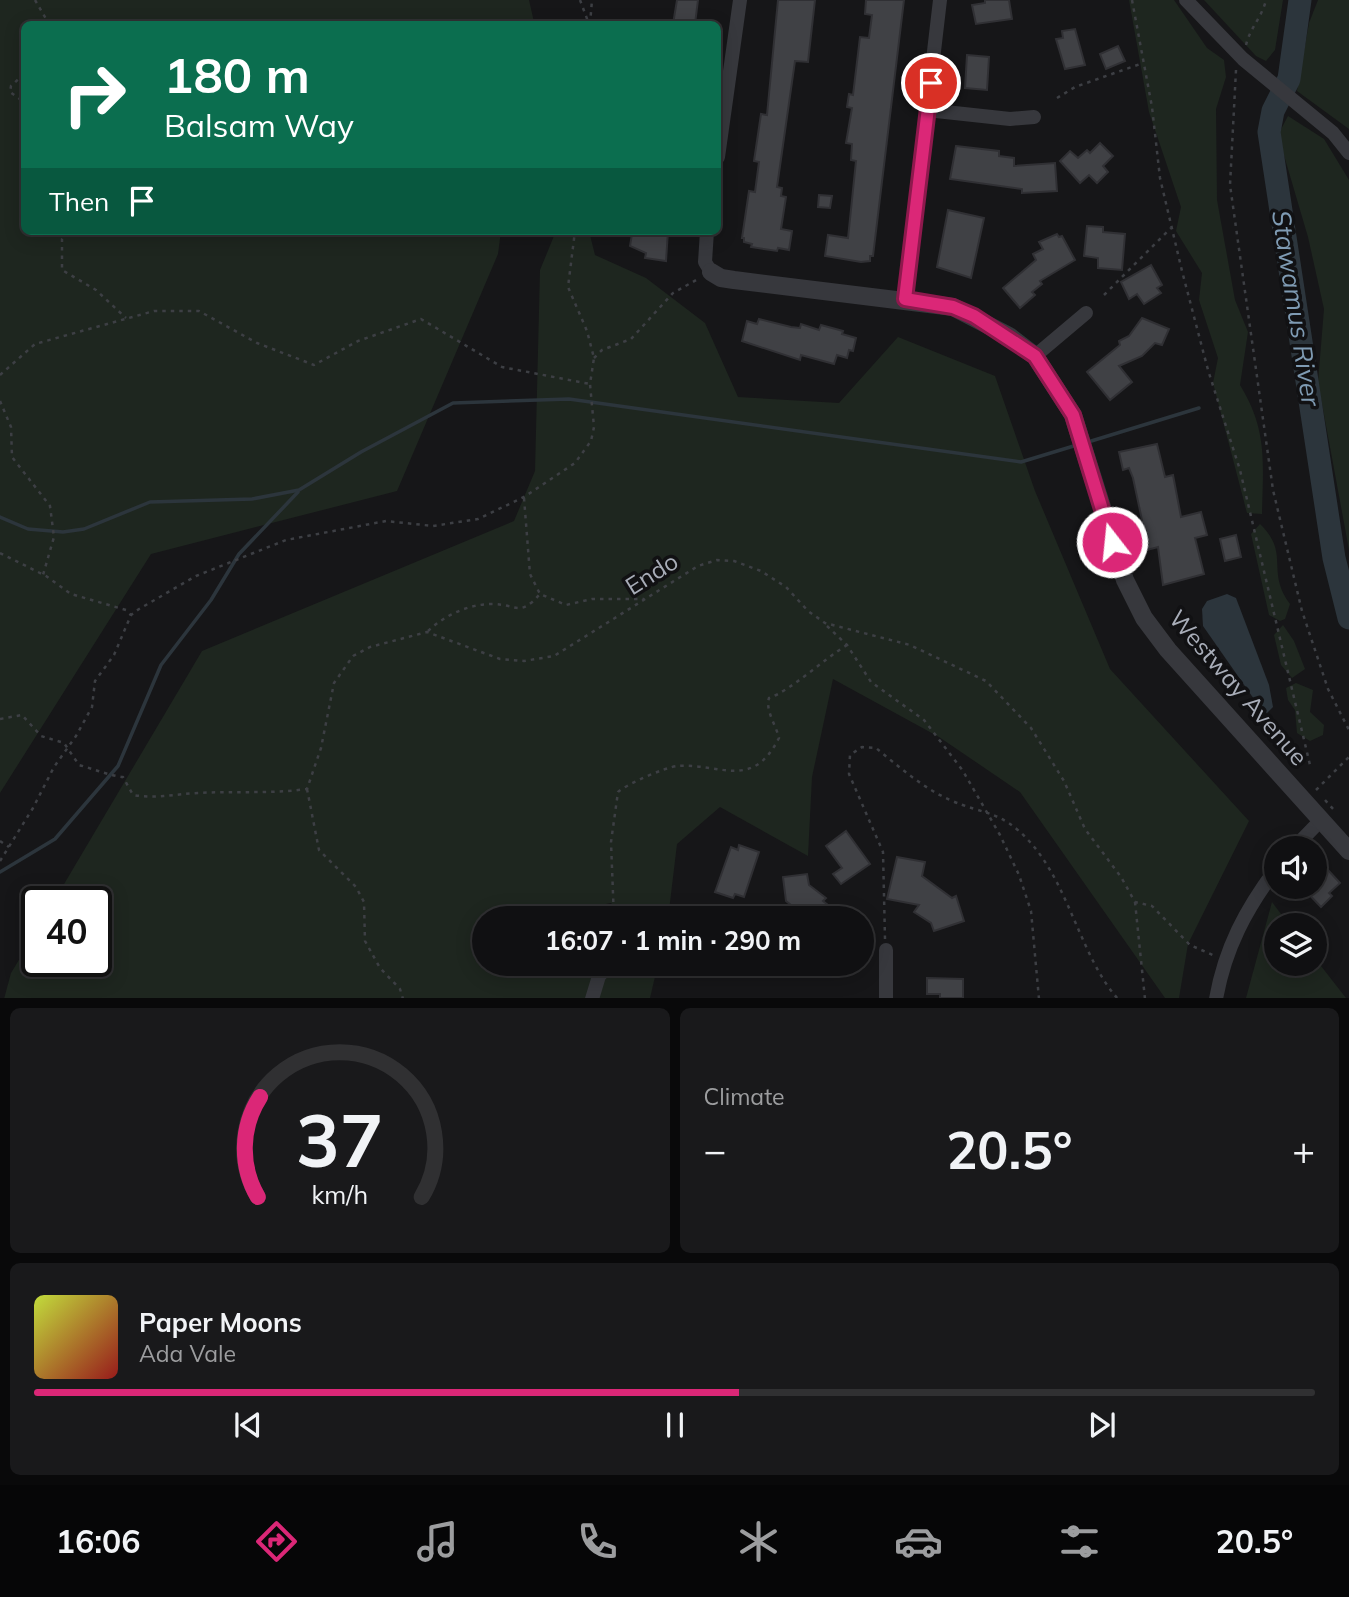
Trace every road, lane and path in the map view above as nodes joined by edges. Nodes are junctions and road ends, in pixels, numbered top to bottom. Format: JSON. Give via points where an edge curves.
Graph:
{"nodes":[{"id":1,"x":35,"y":0,"type":"edge"},
{"id":2,"x":580,"y":0,"type":"edge"},
{"id":3,"x":592,"y":0,"type":"edge"},
{"id":4,"x":740,"y":0,"type":"edge"},
{"id":5,"x":940,"y":0,"type":"edge"},
{"id":6,"x":1132,"y":0,"type":"edge"},
{"id":7,"x":1186,"y":0,"type":"edge"},
{"id":8,"x":1266,"y":0,"type":"edge"},
{"id":9,"x":47,"y":21,"type":"edge"},
{"id":10,"x":588,"y":21,"type":"edge"},
{"id":11,"x":589,"y":21,"type":"edge"},
{"id":12,"x":1243,"y":59,"type":"junction"},
{"id":13,"x":1143,"y":63,"type":"junction"},
{"id":14,"x":21,"y":77,"type":"edge"},
{"id":15,"x":1057,"y":98,"type":"dead end"},
{"id":16,"x":21,"y":101,"type":"edge"},
{"id":17,"x":928,"y":110,"type":"junction"},
{"id":18,"x":1034,"y":117,"type":"dead end"},
{"id":19,"x":721,"y":136,"type":"edge"},
{"id":20,"x":1349,"y":153,"type":"edge"},
{"id":21,"x":1172,"y":227,"type":"junction"},
{"id":22,"x":64,"y":235,"type":"edge"},
{"id":23,"x":575,"y":235,"type":"edge"},
{"id":24,"x":707,"y":235,"type":"edge"},
{"id":25,"x":711,"y":272,"type":"junction"},
{"id":26,"x":1104,"y":295,"type":"dead end"},
{"id":27,"x":905,"y":299,"type":"junction"},
{"id":28,"x":1086,"y":313,"type":"dead end"},
{"id":29,"x":126,"y":318,"type":"junction"},
{"id":30,"x":1035,"y":356,"type":"junction"},
{"id":31,"x":594,"y":358,"type":"junction"},
{"id":32,"x":0,"y":375,"type":"edge"},
{"id":33,"x":590,"y":384,"type":"junction"},
{"id":34,"x":0,"y":401,"type":"edge"},
{"id":35,"x":524,"y":497,"type":"junction"},
{"id":36,"x":0,"y":553,"type":"edge"},
{"id":37,"x":43,"y":575,"type":"junction"},
{"id":38,"x":540,"y":594,"type":"junction"},
{"id":39,"x":644,"y":599,"type":"junction"},
{"id":40,"x":131,"y":615,"type":"junction"},
{"id":41,"x":825,"y":623,"type":"junction"},
{"id":42,"x":426,"y":632,"type":"junction"},
{"id":43,"x":847,"y":645,"type":"junction"},
{"id":44,"x":0,"y":719,"type":"edge"},
{"id":45,"x":1349,"y":730,"type":"edge"},
{"id":46,"x":68,"y":748,"type":"junction"},
{"id":47,"x":1349,"y":757,"type":"edge"},
{"id":48,"x":1310,"y":765,"type":"dead end"},
{"id":49,"x":307,"y":789,"type":"junction"},
{"id":50,"x":983,"y":809,"type":"junction"},
{"id":51,"x":1320,"y":821,"type":"junction"},
{"id":52,"x":1306,"y":836,"type":"edge"},
{"id":53,"x":0,"y":841,"type":"edge"},
{"id":54,"x":9,"y":847,"type":"junction"},
{"id":55,"x":1349,"y":851,"type":"edge"},
{"id":56,"x":0,"y":860,"type":"edge"},
{"id":57,"x":1264,"y":886,"type":"edge"},
{"id":58,"x":1135,"y":902,"type":"junction"},
{"id":59,"x":613,"y":906,"type":"edge"},
{"id":60,"x":886,"y":950,"type":"joint"},
{"id":61,"x":1224,"y":960,"type":"junction"},
{"id":62,"x":599,"y":976,"type":"edge"},
{"id":63,"x":403,"y":998,"type":"edge"},
{"id":64,"x":592,"y":998,"type":"edge"},
{"id":65,"x":886,"y":998,"type":"edge"},
{"id":66,"x":1039,"y":998,"type":"edge"},
{"id":67,"x":1117,"y":998,"type":"edge"},
{"id":68,"x":1145,"y":998,"type":"edge"},
{"id":69,"x":1216,"y":998,"type":"edge"}],
"edges":[{"from":1,"to":9,"type":"path"},
{"from":2,"to":10,"type":"path"},
{"from":3,"to":11,"type":"path"},
{"from":4,"to":19,"type":"street"},
{"from":5,"to":17,"type":"street"},
{"from":6,"to":13,"type":"path"},
{"from":7,"to":12,"type":"street"},
{"from":8,"to":12,"type":"path","via":[[1264,13],[1248,35]]},
{"from":12,"to":20,"type":"street","via":[[1333,133]]},
{"from":12,"to":45,"type":"path","via":[[1234,84],[1230,185],[1273,490],[1302,611],[1328,689]]},
{"from":13,"to":15,"type":"path"},
{"from":13,"to":21,"type":"path"},
{"from":14,"to":16,"type":"path","via":[[10,92]]},
{"from":17,"to":18,"type":"street","via":[[1010,119]]},
{"from":17,"to":27,"type":"street"},
{"from":21,"to":26,"type":"path"},
{"from":21,"to":48,"type":"path","via":[[1208,370],[1240,470]]},
{"from":22,"to":29,"type":"path","via":[[62,270],[96,290]]},
{"from":23,"to":31,"type":"path","via":[[568,287]]},
{"from":24,"to":25,"type":"street","via":[[705,262]]},
{"from":25,"to":27,"type":"street","name":"Westway Avenue","via":[[734,280]]},
{"from":25,"to":31,"type":"path","via":[[673,293],[631,339]]},
{"from":27,"to":30,"type":"street","name":"Westway Avenue","via":[[953,307],[974,316]]},
{"from":28,"to":30,"type":"street"},
{"from":29,"to":32,"type":"path","via":[[35,344]]},
{"from":29,"to":33,"type":"path","via":[[154,311],[199,311],[257,343],[313,365],[358,341],[421,318],[502,367]]},
{"from":30,"to":51,"type":"street","name":"Westway Avenue","via":[[1073,415],[1125,580],[1144,618]]},
{"from":31,"to":33,"type":"path"},
{"from":33,"to":35,"type":"path","via":[[591,441],[575,463]]},
{"from":34,"to":37,"type":"path","via":[[11,427],[12,457],[50,506],[54,537]]},
{"from":35,"to":38,"type":"path","via":[[530,574]]},
{"from":35,"to":40,"type":"path","via":[[478,519],[433,526],[386,521],[286,540],[196,576]]},
{"from":36,"to":37,"type":"path"},
{"from":37,"to":40,"type":"path","via":[[71,594]]},
{"from":38,"to":39,"type":"path","via":[[566,605],[592,599]]},
{"from":38,"to":42,"type":"path","via":[[520,610],[495,604],[459,611]]},
{"from":39,"to":41,"type":"path","name":"Endo","via":[[698,566],[734,561],[786,587]]},
{"from":39,"to":42,"type":"path","name":"Endo","via":[[543,659],[500,659]]},
{"from":40,"to":46,"type":"path","via":[[114,655],[95,681],[92,707]]},
{"from":41,"to":43,"type":"path"},
{"from":41,"to":58,"type":"path","name":"Endo","via":[[910,645],[986,681],[1031,728],[1064,780],[1084,829]]},
{"from":42,"to":49,"type":"path","via":[[353,656],[334,683]]},
{"from":43,"to":50,"type":"path","via":[[871,682],[924,720],[963,771]]},
{"from":43,"to":59,"type":"path","via":[[782,694],[769,698],[779,738],[771,755],[758,764],[732,771],[670,767],[618,792],[611,842]]},
{"from":44,"to":46,"type":"path","via":[[22,715],[41,736]]},
{"from":46,"to":49,"type":"path","via":[[83,767],[123,778],[133,795],[153,799]]},
{"from":46,"to":54,"type":"path"},
{"from":47,"to":51,"type":"path","via":[[1315,789],[1335,810]]},
{"from":49,"to":63,"type":"path","via":[[319,850],[356,887],[364,902],[365,941]]},
{"from":50,"to":60,"type":"path","via":[[950,800],[876,748],[862,747],[850,755],[849,774],[883,852]]},
{"from":50,"to":66,"type":"path","via":[[1009,851],[1026,891]]},
{"from":50,"to":67,"type":"path","via":[[1010,822],[1032,844],[1059,887],[1105,984]]},
{"from":51,"to":52,"type":"street"},
{"from":51,"to":55,"type":"street","name":"Westway Avenue"},
{"from":53,"to":54,"type":"path"},
{"from":54,"to":56,"type":"path"},
{"from":57,"to":61,"type":"street","via":[[1241,918]]},
{"from":58,"to":61,"type":"path","name":"Endo","via":[[1152,906],[1190,945]]},
{"from":58,"to":68,"type":"path"},
{"from":60,"to":65,"type":"street"},
{"from":61,"to":69,"type":"street"},
{"from":62,"to":64,"type":"street"}]}
